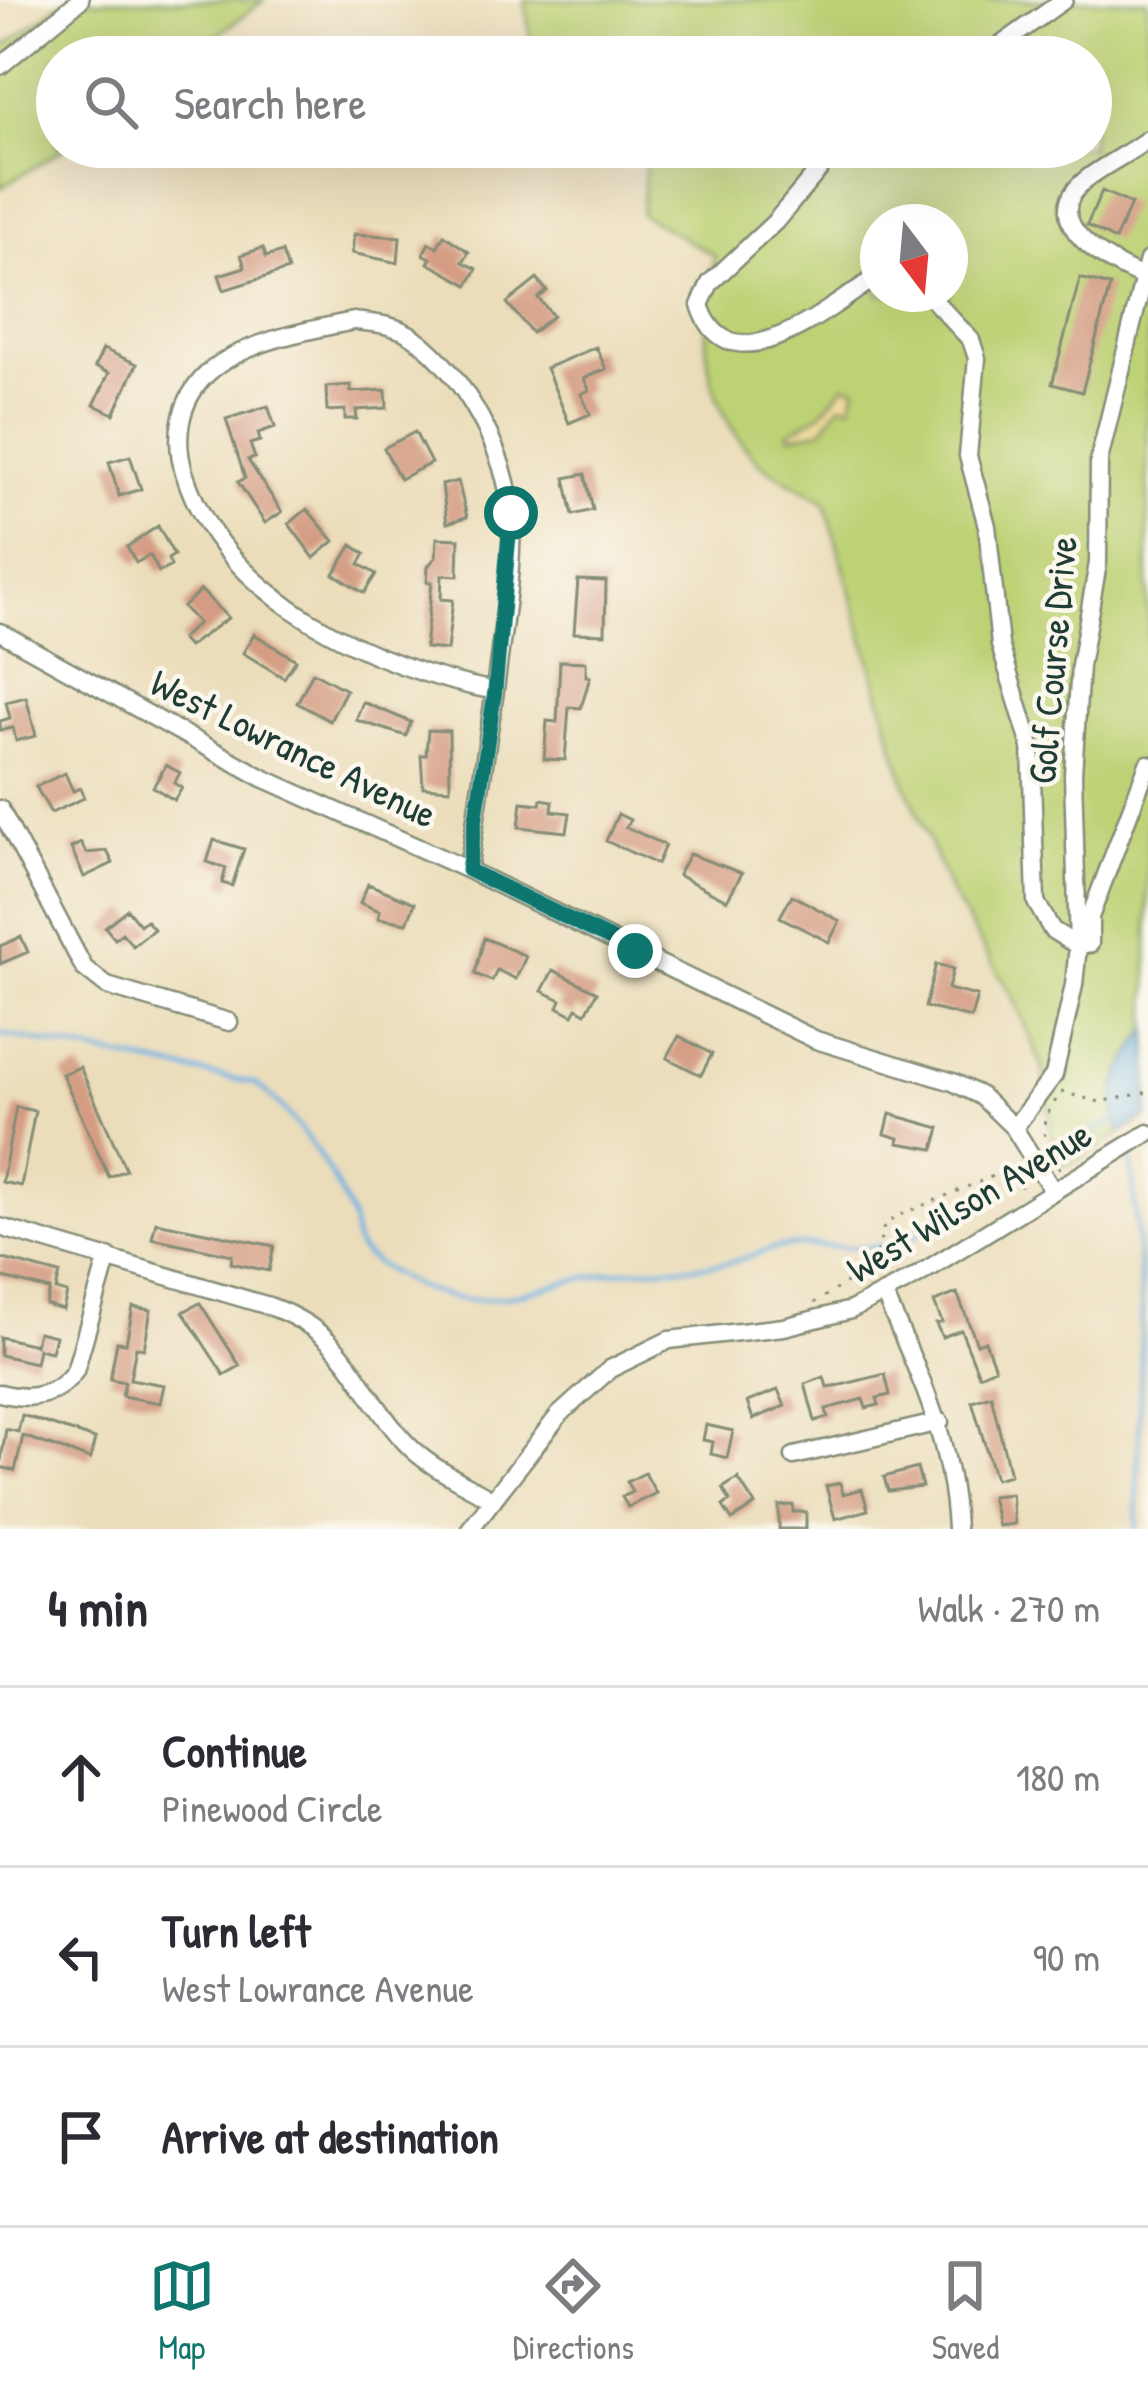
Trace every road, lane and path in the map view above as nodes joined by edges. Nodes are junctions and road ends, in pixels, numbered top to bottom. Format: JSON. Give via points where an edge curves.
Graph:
{"nodes":[{"id":1,"x":80,"y":0,"type":"edge"},
{"id":2,"x":1064,"y":0,"type":"edge"},
{"id":3,"x":36,"y":36,"type":"edge"},
{"id":4,"x":36,"y":36,"type":"edge"},
{"id":5,"x":1013,"y":36,"type":"edge"},
{"id":6,"x":0,"y":66,"type":"edge"},
{"id":7,"x":1148,"y":140,"type":"edge"},
{"id":8,"x":1112,"y":163,"type":"edge"},
{"id":9,"x":821,"y":168,"type":"edge"},
{"id":10,"x":1105,"y":168,"type":"edge"},
{"id":11,"x":1146,"y":268,"type":"edge"},
{"id":12,"x":860,"y":288,"type":"edge"},
{"id":13,"x":946,"y":312,"type":"edge"},
{"id":14,"x":0,"y":632,"type":"edge"},
{"id":15,"x":495,"y":691,"type":"junction"},
{"id":16,"x":1148,"y":764,"type":"edge"},
{"id":17,"x":0,"y":809,"type":"edge"},
{"id":18,"x":468,"y":870,"type":"junction"},
{"id":19,"x":1078,"y":945,"type":"junction"},
{"id":20,"x":229,"y":1022,"type":"dead end"},
{"id":21,"x":1148,"y":1092,"type":"edge"},
{"id":22,"x":1014,"y":1128,"type":"junction"},
{"id":23,"x":1148,"y":1132,"type":"edge"},
{"id":24,"x":1058,"y":1171,"type":"dead end"},
{"id":25,"x":1028,"y":1189,"type":"dead end"},
{"id":26,"x":1053,"y":1191,"type":"junction"},
{"id":27,"x":0,"y":1227,"type":"edge"},
{"id":28,"x":108,"y":1257,"type":"junction"},
{"id":29,"x":878,"y":1258,"type":"dead end"},
{"id":30,"x":884,"y":1294,"type":"junction"},
{"id":31,"x":0,"y":1393,"type":"edge"},
{"id":32,"x":940,"y":1422,"type":"junction"},
{"id":33,"x":794,"y":1456,"type":"dead end"},
{"id":34,"x":493,"y":1500,"type":"junction"},
{"id":35,"x":470,"y":1529,"type":"edge"},
{"id":36,"x":956,"y":1529,"type":"edge"}],
"edges":[{"from":1,"to":3,"type":"street"},
{"from":2,"to":5,"type":"street"},
{"from":4,"to":6,"type":"street"},
{"from":7,"to":8,"type":"street"},
{"from":9,"to":12,"type":"street","via":[[710,283],[700,305],[705,321],[722,338],[757,344],[806,325]]},
{"from":10,"to":11,"type":"street","via":[[1082,183],[1070,213],[1077,236],[1092,253]]},
{"from":11,"to":19,"type":"street","name":"Golf Course Drive","via":[[1099,460],[1098,563],[1072,774]]},
{"from":13,"to":19,"type":"street","via":[[977,358],[968,456],[987,526],[1000,645],[1031,747],[1036,902],[1052,930]]},
{"from":14,"to":18,"type":"street","name":"West Lowrance Avenue","via":[[262,778]]},
{"from":15,"to":15,"type":"street","via":[[511,513],[499,461],[446,369],[414,337],[354,321],[234,357],[208,373],[184,412],[179,457],[227,554],[303,615],[395,662]]},
{"from":15,"to":18,"type":"street"},
{"from":16,"to":19,"type":"street","via":[[1090,916],[1090,944]]},
{"from":17,"to":20,"type":"street","via":[[84,968],[107,986]]},
{"from":18,"to":22,"type":"street","name":"West Lowrance Avenue","via":[[815,1040],[953,1082]]},
{"from":19,"to":22,"type":"street","name":"Golf Course Drive","via":[[1054,1075]]},
{"from":21,"to":24,"type":"path","via":[[1100,1102],[1066,1091],[1040,1126]]},
{"from":22,"to":26,"type":"street","name":"West Lowrance Avenue"},
{"from":23,"to":26,"type":"street","name":"West Wilson Avenue"},
{"from":25,"to":29,"type":"path","via":[[1010,1173],[995,1174],[895,1217]]},
{"from":26,"to":30,"type":"street","name":"West Wilson Avenue"},
{"from":27,"to":28,"type":"street"},
{"from":28,"to":31,"type":"street","via":[[65,1384],[33,1397]]},
{"from":28,"to":34,"type":"street","via":[[310,1323],[344,1352],[409,1447]]},
{"from":30,"to":32,"type":"street"},
{"from":30,"to":34,"type":"street","name":"West Wilson Avenue","via":[[815,1320],[698,1334],[641,1352],[584,1389]]},
{"from":32,"to":33,"type":"street"},
{"from":32,"to":36,"type":"street"},
{"from":34,"to":35,"type":"street","name":"West Wilson Avenue"}]}
